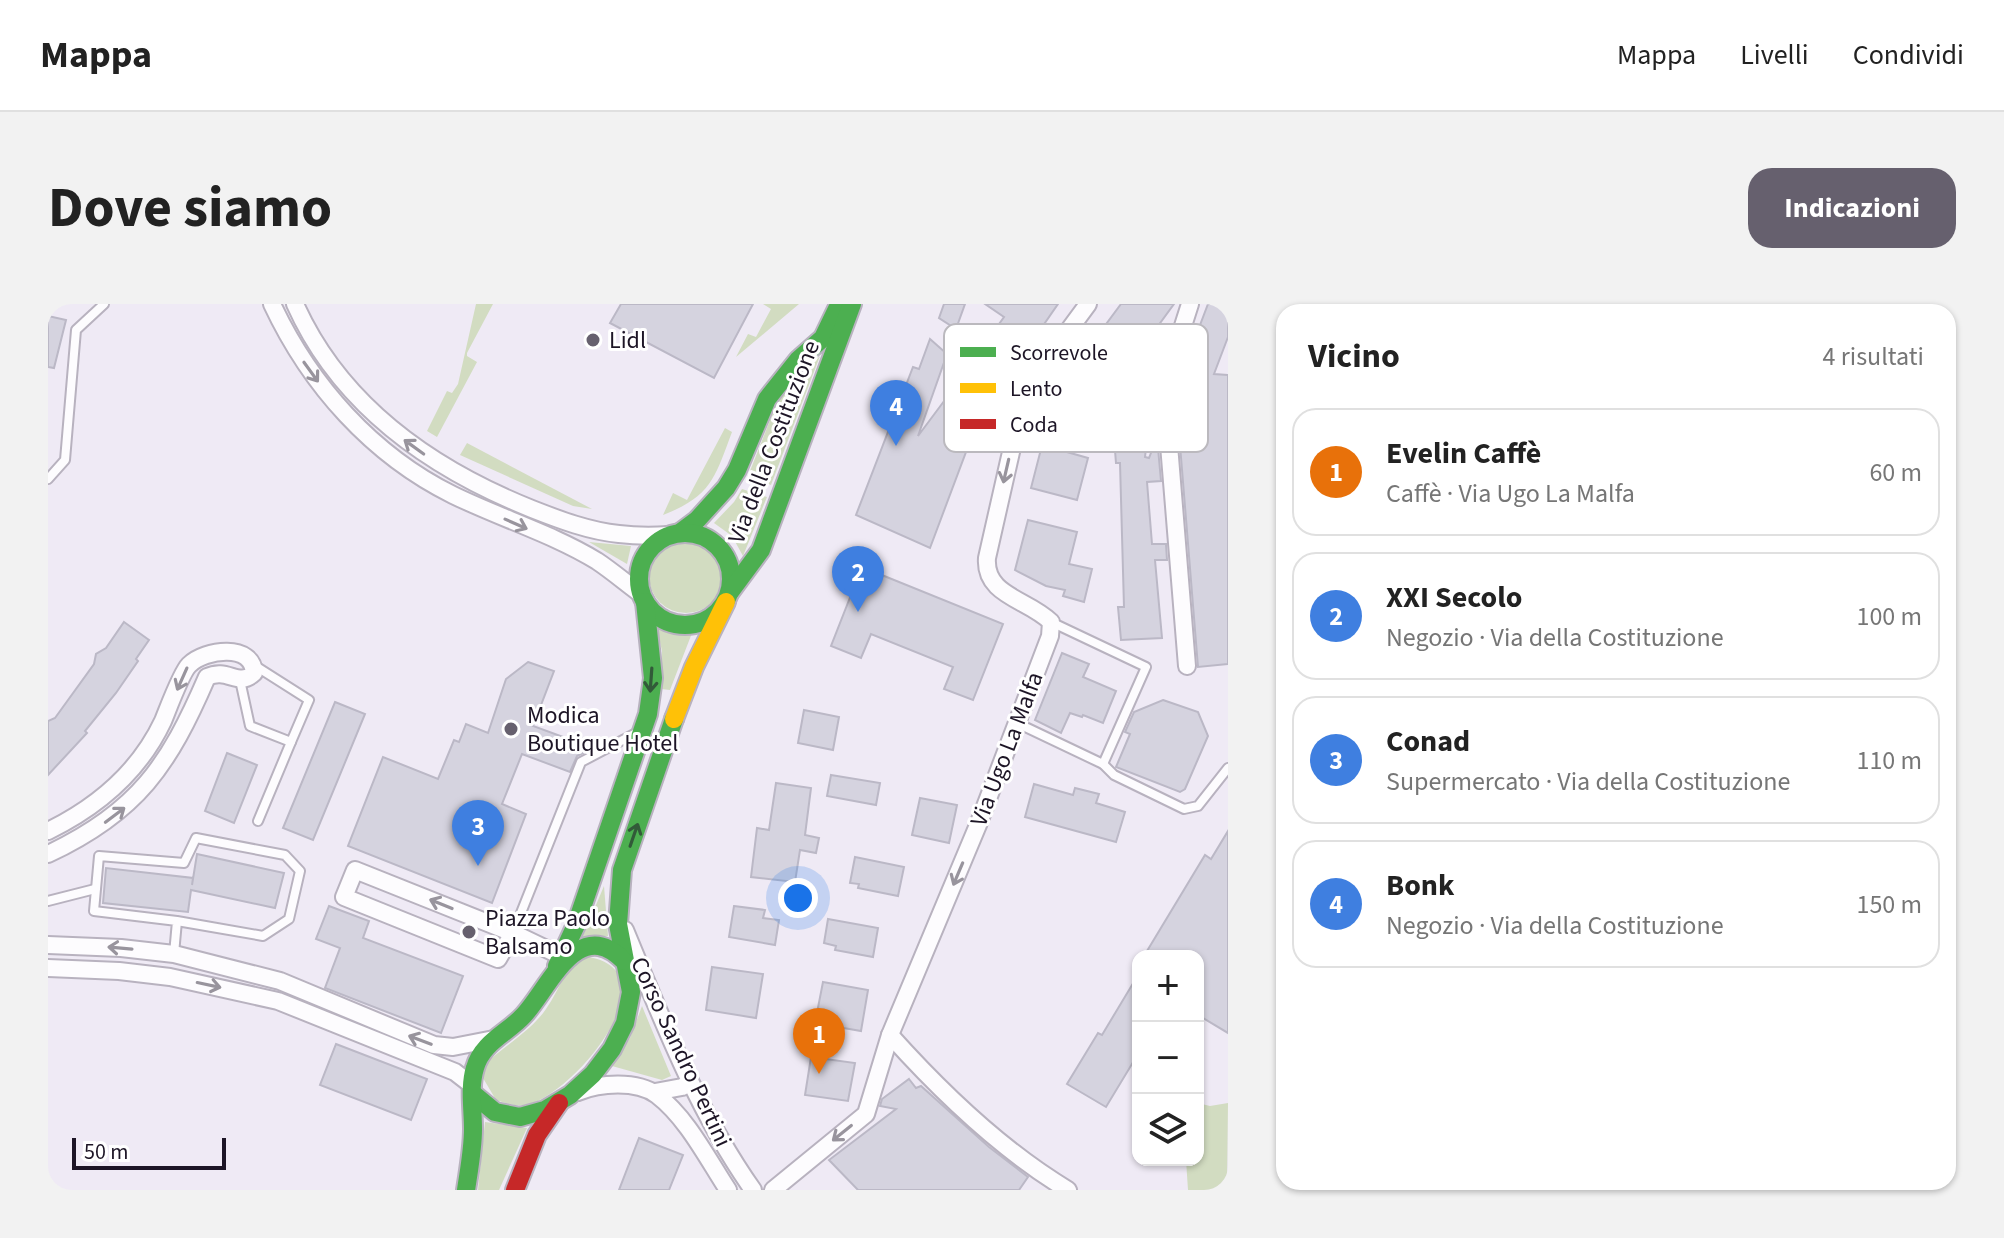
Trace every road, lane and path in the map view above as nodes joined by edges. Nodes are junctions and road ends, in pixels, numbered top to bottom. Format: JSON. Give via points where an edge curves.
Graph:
{"nodes":[{"id":1,"x":104,"y":304,"type":"edge"},
{"id":2,"x":272,"y":304,"type":"edge"},
{"id":3,"x":295,"y":304,"type":"edge"},
{"id":4,"x":839,"y":304,"type":"edge"},
{"id":5,"x":852,"y":304,"type":"edge"},
{"id":6,"x":1088,"y":304,"type":"edge"},
{"id":7,"x":1190,"y":304,"type":"edge"},
{"id":8,"x":304,"y":322,"type":"junction"},
{"id":9,"x":1073,"y":324,"type":"edge"},
{"id":10,"x":1184,"y":324,"type":"edge"},
{"id":11,"x":285,"y":332,"type":"junction"},
{"id":12,"x":1011,"y":452,"type":"edge"},
{"id":13,"x":1170,"y":452,"type":"edge"},
{"id":14,"x":440,"y":464,"type":"junction"},
{"id":15,"x":48,"y":479,"type":"edge"},
{"id":16,"x":430,"y":483,"type":"junction"},
{"id":17,"x":675,"y":534,"type":"junction"},
{"id":18,"x":728,"y":597,"type":"junction"},
{"id":19,"x":643,"y":598,"type":"junction"},
{"id":20,"x":1051,"y":622,"type":"junction"},
{"id":21,"x":205,"y":656,"type":"junction"},
{"id":22,"x":254,"y":665,"type":"junction"},
{"id":23,"x":1187,"y":666,"type":"dead end"},
{"id":24,"x":213,"y":674,"type":"junction"},
{"id":25,"x":240,"y":680,"type":"junction"},
{"id":26,"x":1017,"y":723,"type":"junction"},
{"id":27,"x":643,"y":729,"type":"junction"},
{"id":28,"x":291,"y":742,"type":"junction"},
{"id":29,"x":1103,"y":764,"type":"junction"},
{"id":30,"x":1228,"y":768,"type":"edge"},
{"id":31,"x":70,"y":819,"type":"junction"},
{"id":32,"x":258,"y":821,"type":"dead end"},
{"id":33,"x":48,"y":831,"type":"edge"},
{"id":34,"x":80,"y":838,"type":"junction"},
{"id":35,"x":48,"y":854,"type":"edge"},
{"id":36,"x":95,"y":889,"type":"junction"},
{"id":37,"x":48,"y":901,"type":"edge"},
{"id":38,"x":617,"y":910,"type":"junction"},
{"id":39,"x":177,"y":921,"type":"junction"},
{"id":40,"x":513,"y":933,"type":"junction"},
{"id":41,"x":48,"y":945,"type":"edge"},
{"id":42,"x":174,"y":954,"type":"junction"},
{"id":43,"x":559,"y":961,"type":"junction"},
{"id":44,"x":627,"y":965,"type":"junction"},
{"id":45,"x":48,"y":968,"type":"edge"},
{"id":46,"x":170,"y":977,"type":"junction"},
{"id":47,"x":651,"y":994,"type":"junction"},
{"id":48,"x":890,"y":1035,"type":"junction"},
{"id":49,"x":496,"y":1038,"type":"junction"},
{"id":50,"x":690,"y":1083,"type":"junction"},
{"id":51,"x":473,"y":1090,"type":"junction"},
{"id":52,"x":655,"y":1092,"type":"junction"},
{"id":53,"x":566,"y":1098,"type":"junction"},
{"id":54,"x":466,"y":1190,"type":"edge"},
{"id":55,"x":515,"y":1190,"type":"edge"},
{"id":56,"x":728,"y":1190,"type":"edge"},
{"id":57,"x":753,"y":1190,"type":"edge"},
{"id":58,"x":773,"y":1190,"type":"edge"},
{"id":59,"x":1068,"y":1190,"type":"edge"}],
"edges":[{"from":1,"to":15,"type":"lane","via":[[76,330],[65,460]]},
{"from":2,"to":11,"type":"street"},
{"from":3,"to":8,"type":"street"},
{"from":4,"to":17,"type":"main road","name":"Via della Costituzione","via":[[823,338],[767,399],[726,488],[705,513]]},
{"from":5,"to":18,"type":"main road","name":"Via della Costituzione","via":[[761,550]]},
{"from":6,"to":9,"type":"street","one_way":true},
{"from":7,"to":10,"type":"street"},
{"from":8,"to":11,"type":"street"},
{"from":14,"to":8,"type":"street","one_way":true,"via":[[360,400]]},
{"from":11,"to":16,"type":"street","one_way":true,"via":[[347,418]]},
{"from":12,"to":20,"type":"street","one_way":true,"via":[[986,572],[995,586]]},
{"from":13,"to":23,"type":"street"},
{"from":14,"to":16,"type":"street"},
{"from":14,"to":17,"type":"street","via":[[565,522],[618,534]]},
{"from":16,"to":19,"type":"street","one_way":true,"via":[[596,561]]},
{"from":17,"to":18,"type":"main road","via":[[703,536],[722,549],[731,570]]},
{"from":17,"to":19,"type":"main road","via":[[645,555],[639,574]]},
{"from":18,"to":19,"type":"main road","via":[[709,619],[685,625],[662,619]]},
{"from":38,"to":18,"type":"main road","name":"Via della Costituzione","one_way":true,"via":[[622,870],[689,677]]},
{"from":19,"to":27,"type":"main road","one_way":true,"via":[[653,678]]},
{"from":20,"to":26,"type":"street","name":"Via Ugo La Malfa"},
{"from":20,"to":29,"type":"lane","via":[[1146,667]]},
{"from":21,"to":22,"type":"street","via":[[239,654]]},
{"from":21,"to":24,"type":"street"},
{"from":21,"to":31,"type":"street","one_way":true,"via":[[188,666],[160,727],[132,769]]},
{"from":22,"to":25,"type":"street","via":[[254,673]]},
{"from":22,"to":28,"type":"lane","via":[[309,700]]},
{"from":24,"to":25,"type":"street"},
{"from":34,"to":24,"type":"street","one_way":true,"via":[[115,815],[149,782]]},
{"from":25,"to":28,"type":"lane","via":[[250,726]]},
{"from":26,"to":29,"type":"lane"},
{"from":26,"to":48,"type":"street","name":"Via Ugo La Malfa","one_way":true},
{"from":27,"to":40,"type":"lane","via":[[581,762]]},
{"from":27,"to":43,"type":"main road"},
{"from":28,"to":32,"type":"lane"},
{"from":29,"to":30,"type":"lane","via":[[1114,775],[1184,809],[1198,806]]},
{"from":31,"to":33,"type":"street"},
{"from":31,"to":34,"type":"lane"},
{"from":34,"to":35,"type":"street"},
{"from":36,"to":37,"type":"lane"},
{"from":36,"to":39,"type":"lane","via":[[94,911]]},
{"from":36,"to":39,"type":"lane","via":[[99,856],[184,863],[196,838],[285,855],[300,871],[289,919],[263,936]]},
{"from":38,"to":44,"type":"main road","name":"Via della Costituzione"},
{"from":38,"to":47,"type":"street","name":"Corso Sandro Pertini"},
{"from":39,"to":42,"type":"lane"},
{"from":40,"to":40,"type":"street","one_way":true,"via":[[355,870],[344,897],[498,959]]},
{"from":40,"to":43,"type":"street"},
{"from":42,"to":41,"type":"street","one_way":true},
{"from":42,"to":46,"type":"street"},
{"from":49,"to":42,"type":"street","one_way":true,"via":[[453,1047],[434,1045],[280,981]]},
{"from":43,"to":44,"type":"main road","via":[[598,946],[613,949]]},
{"from":43,"to":49,"type":"main road","via":[[524,1015]]},
{"from":44,"to":47,"type":"street"},
{"from":44,"to":53,"type":"main road","name":"Via della Costituzione","via":[[627,1020],[614,1045]]},
{"from":45,"to":46,"type":"street"},
{"from":46,"to":51,"type":"street","one_way":true,"via":[[278,1001],[455,1072]]},
{"from":47,"to":50,"type":"street","name":"Corso Sandro Pertini"},
{"from":48,"to":58,"type":"street","name":"Via Ugo La Malfa","one_way":true,"via":[[866,1114]]},
{"from":48,"to":59,"type":"street","via":[[940,1090],[1037,1171]]},
{"from":49,"to":51,"type":"main road","via":[[475,1065]]},
{"from":50,"to":52,"type":"street"},
{"from":50,"to":57,"type":"street","name":"Corso Sandro Pertini","via":[[727,1154]]},
{"from":51,"to":53,"type":"main road","via":[[482,1106],[511,1117],[528,1117]]},
{"from":51,"to":54,"type":"main road"},
{"from":52,"to":53,"type":"street","name":"Corso Sandro Pertini","via":[[605,1084]]},
{"from":52,"to":56,"type":"street","name":"Corso Sandro Pertini"},
{"from":53,"to":55,"type":"main road","via":[[537,1135]]}]}
